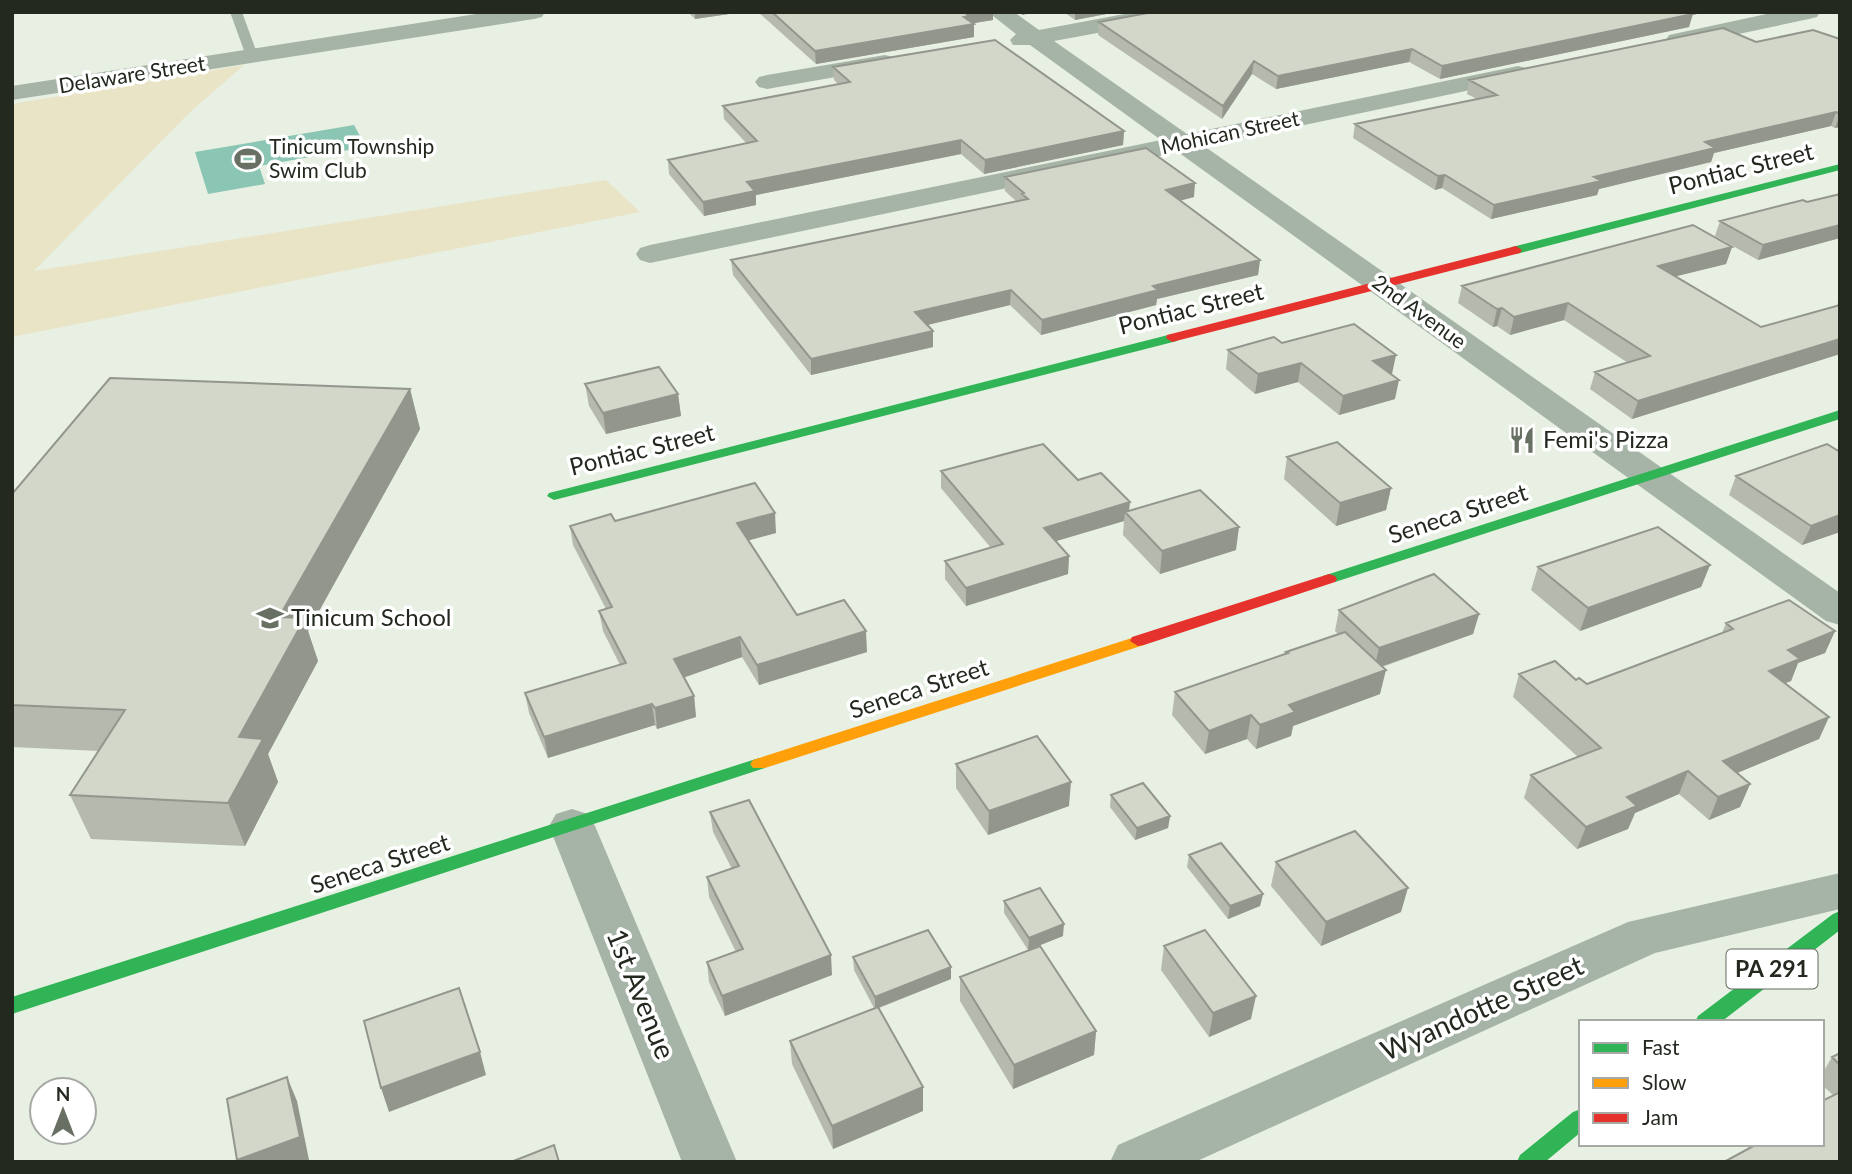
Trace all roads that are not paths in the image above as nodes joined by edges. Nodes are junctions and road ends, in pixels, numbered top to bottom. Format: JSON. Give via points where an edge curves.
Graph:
{"nodes":[{"id":1,"x":236,"y":12,"type":"edge"},
{"id":2,"x":534,"y":12,"type":"edge"},
{"id":3,"x":999,"y":12,"type":"edge"},
{"id":4,"x":1173,"y":12,"type":"edge"},
{"id":5,"x":1769,"y":16,"type":"edge"},
{"id":6,"x":1812,"y":24,"type":"edge"},
{"id":7,"x":1034,"y":37,"type":"junction"},
{"id":8,"x":1001,"y":43,"type":"edge"},
{"id":9,"x":1655,"y":44,"type":"edge"},
{"id":10,"x":252,"y":56,"type":"junction"},
{"id":11,"x":905,"y":59,"type":"edge"},
{"id":12,"x":1547,"y":67,"type":"edge"},
{"id":13,"x":766,"y":82,"type":"dead end"},
{"id":14,"x":12,"y":93,"type":"edge"},
{"id":15,"x":1182,"y":143,"type":"junction"},
{"id":16,"x":1840,"y":167,"type":"edge"},
{"id":17,"x":650,"y":254,"type":"dead end"},
{"id":18,"x":1380,"y":284,"type":"junction"},
{"id":19,"x":1840,"y":414,"type":"edge"},
{"id":20,"x":1649,"y":476,"type":"junction"},
{"id":21,"x":554,"y":496,"type":"dead end"},
{"id":22,"x":1840,"y":612,"type":"edge"},
{"id":23,"x":572,"y":826,"type":"junction"},
{"id":24,"x":1840,"y":891,"type":"edge"},
{"id":25,"x":1840,"y":919,"type":"edge"},
{"id":26,"x":12,"y":1006,"type":"edge"},
{"id":27,"x":1708,"y":1020,"type":"edge"},
{"id":28,"x":1579,"y":1121,"type":"edge"},
{"id":29,"x":710,"y":1162,"type":"edge"},
{"id":30,"x":1137,"y":1162,"type":"edge"},
{"id":31,"x":1528,"y":1162,"type":"edge"}],
"edges":[{"from":1,"to":10,"type":"lane"},
{"from":2,"to":10,"type":"street","name":"Delaware Street"},
{"from":3,"to":7,"type":"street","name":"2nd Avenue"},
{"from":4,"to":7,"type":"street"},
{"from":5,"to":6,"type":"street"},
{"from":5,"to":9,"type":"street"},
{"from":7,"to":8,"type":"street"},
{"from":7,"to":15,"type":"street","name":"2nd Avenue"},
{"from":10,"to":14,"type":"street","name":"Delaware Street"},
{"from":11,"to":13,"type":"street"},
{"from":12,"to":15,"type":"street","name":"Mohican Street"},
{"from":15,"to":17,"type":"street","name":"Mohican Street"},
{"from":15,"to":18,"type":"street","name":"2nd Avenue"},
{"from":16,"to":18,"type":"street","name":"Pontiac Street"},
{"from":18,"to":20,"type":"street","name":"2nd Avenue"},
{"from":18,"to":21,"type":"street","name":"Pontiac Street"},
{"from":19,"to":20,"type":"street","name":"Seneca Street"},
{"from":20,"to":22,"type":"street","name":"2nd Avenue"},
{"from":20,"to":23,"type":"street","name":"Seneca Street"},
{"from":23,"to":26,"type":"street","name":"Seneca Street"},
{"from":23,"to":29,"type":"street","name":"1st Avenue"},
{"from":24,"to":30,"type":"street","name":"Wyandotte Street","via":[[1646,936]]},
{"from":25,"to":27,"type":"street","number":"PA 291"},
{"from":28,"to":31,"type":"street"}]}
